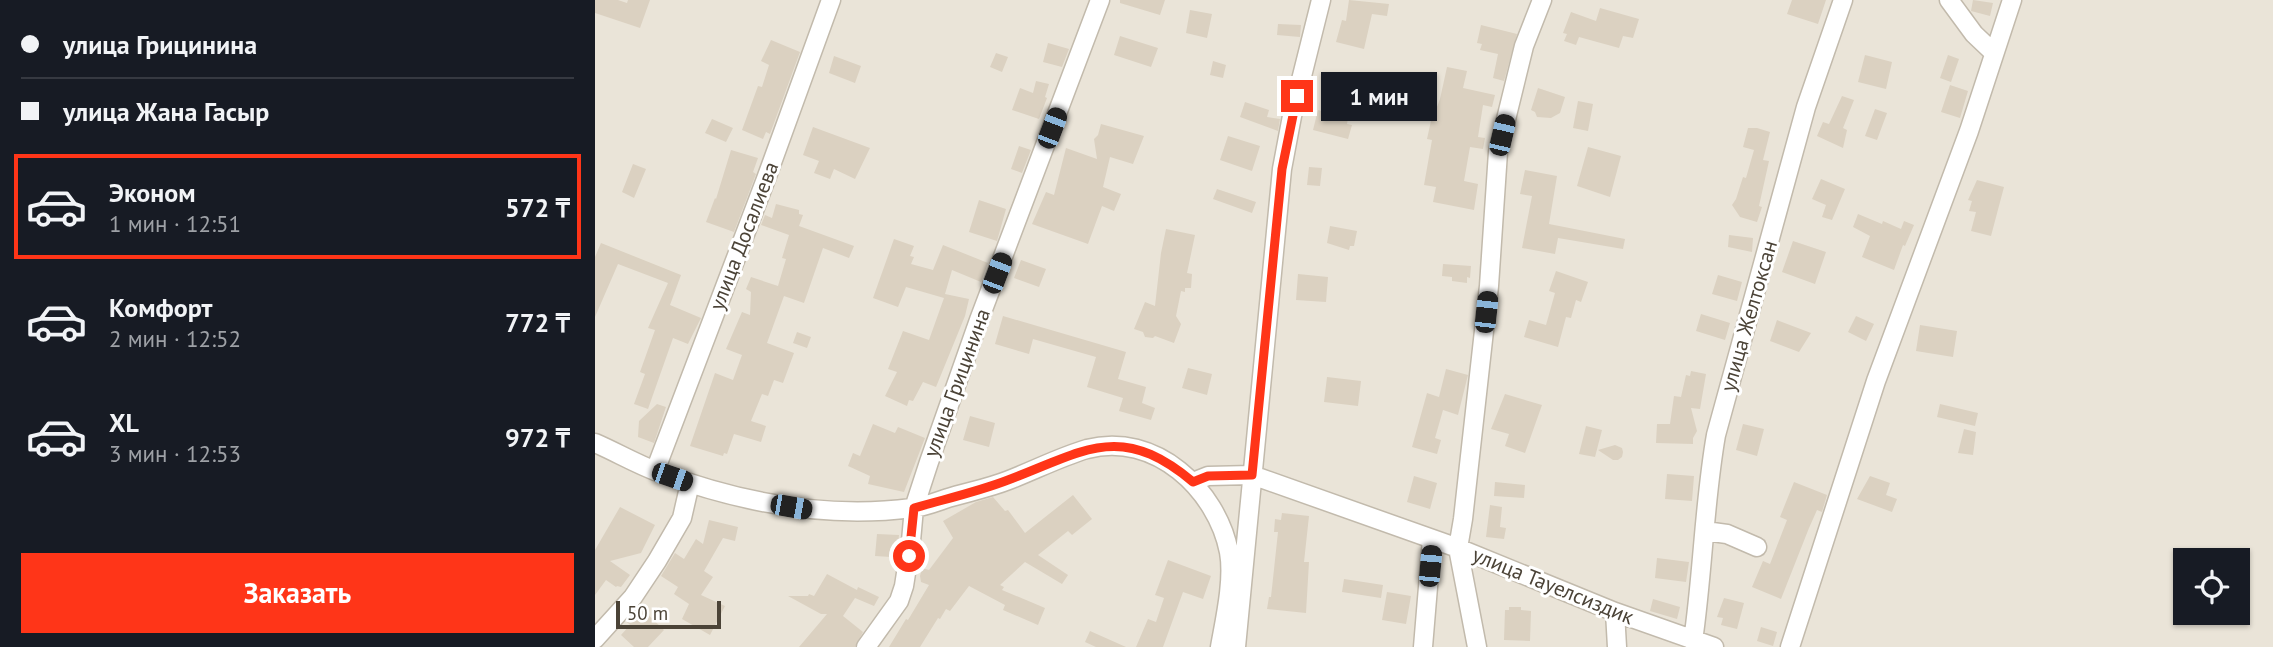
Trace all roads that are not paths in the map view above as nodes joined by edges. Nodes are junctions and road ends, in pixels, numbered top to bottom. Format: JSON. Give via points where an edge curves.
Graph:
{"nodes":[{"id":1,"x":831,"y":0,"type":"edge"},
{"id":2,"x":1100,"y":0,"type":"edge"},
{"id":3,"x":1321,"y":0,"type":"edge"},
{"id":4,"x":1542,"y":0,"type":"edge"},
{"id":5,"x":1843,"y":0,"type":"edge"},
{"id":6,"x":1949,"y":0,"type":"edge"},
{"id":7,"x":2012,"y":0,"type":"edge"},
{"id":8,"x":1994,"y":53,"type":"junction"},
{"id":9,"x":595,"y":443,"type":"edge"},
{"id":10,"x":655,"y":471,"type":"junction"},
{"id":11,"x":1252,"y":475,"type":"junction"},
{"id":12,"x":1193,"y":482,"type":"junction"},
{"id":13,"x":690,"y":483,"type":"junction"},
{"id":14,"x":914,"y":508,"type":"junction"},
{"id":15,"x":1705,"y":531,"type":"junction"},
{"id":16,"x":1432,"y":539,"type":"junction"},
{"id":17,"x":1757,"y":547,"type":"dead end"},
{"id":18,"x":1458,"y":548,"type":"junction"},
{"id":19,"x":1237,"y":552,"type":"junction"},
{"id":20,"x":1615,"y":611,"type":"junction"},
{"id":21,"x":595,"y":639,"type":"edge"},
{"id":22,"x":1693,"y":641,"type":"junction"},
{"id":23,"x":1228,"y":646,"type":"edge"},
{"id":24,"x":866,"y":647,"type":"edge"},
{"id":25,"x":1423,"y":647,"type":"edge"},
{"id":26,"x":1477,"y":647,"type":"edge"},
{"id":27,"x":1618,"y":647,"type":"edge"},
{"id":28,"x":1714,"y":647,"type":"edge"},
{"id":29,"x":1790,"y":647,"type":"edge"}],
"edges":[{"from":1,"to":10,"type":"street","name":"улица Досалиева"},
{"from":2,"to":14,"type":"street","name":"улица Грицинина","via":[[979,320]]},
{"from":3,"to":11,"type":"street","via":[[1282,169]]},
{"from":4,"to":18,"type":"street","via":[[1524,46],[1498,152],[1489,286]]},
{"from":5,"to":15,"type":"street","name":"улица Желтоксан","via":[[1806,107],[1716,435]]},
{"from":6,"to":8,"type":"street"},
{"from":7,"to":8,"type":"street"},
{"from":8,"to":29,"type":"street","via":[[1876,381]]},
{"from":9,"to":10,"type":"street"},
{"from":10,"to":13,"type":"street"},
{"from":11,"to":12,"type":"street","name":"улица Тауелсиздик","via":[[1208,476]]},
{"from":11,"to":16,"type":"street","name":"улица Тауелсиздик"},
{"from":11,"to":19,"type":"street"},
{"from":12,"to":14,"type":"street","via":[[1145,450],[1090,448],[1006,481]]},
{"from":12,"to":19,"type":"street"},
{"from":13,"to":14,"type":"street","via":[[812,511]]},
{"from":13,"to":21,"type":"street","via":[[682,518],[657,561],[633,597]]},
{"from":14,"to":24,"type":"street","name":"улица Грицинина","via":[[899,601]]},
{"from":15,"to":17,"type":"street","via":[[1727,534]]},
{"from":15,"to":22,"type":"street","name":"улица Желтоксан"},
{"from":16,"to":18,"type":"street","name":"улица Тауелсиздик"},
{"from":16,"to":25,"type":"street"},
{"from":18,"to":20,"type":"street","name":"улица Тауелсиздик"},
{"from":18,"to":26,"type":"street"},
{"from":19,"to":23,"type":"street","via":[[1230,569]]},
{"from":20,"to":22,"type":"street","name":"улица Тауелсиздик"},
{"from":20,"to":27,"type":"street"},
{"from":22,"to":28,"type":"street","name":"улица Тауелсиздик"}]}
